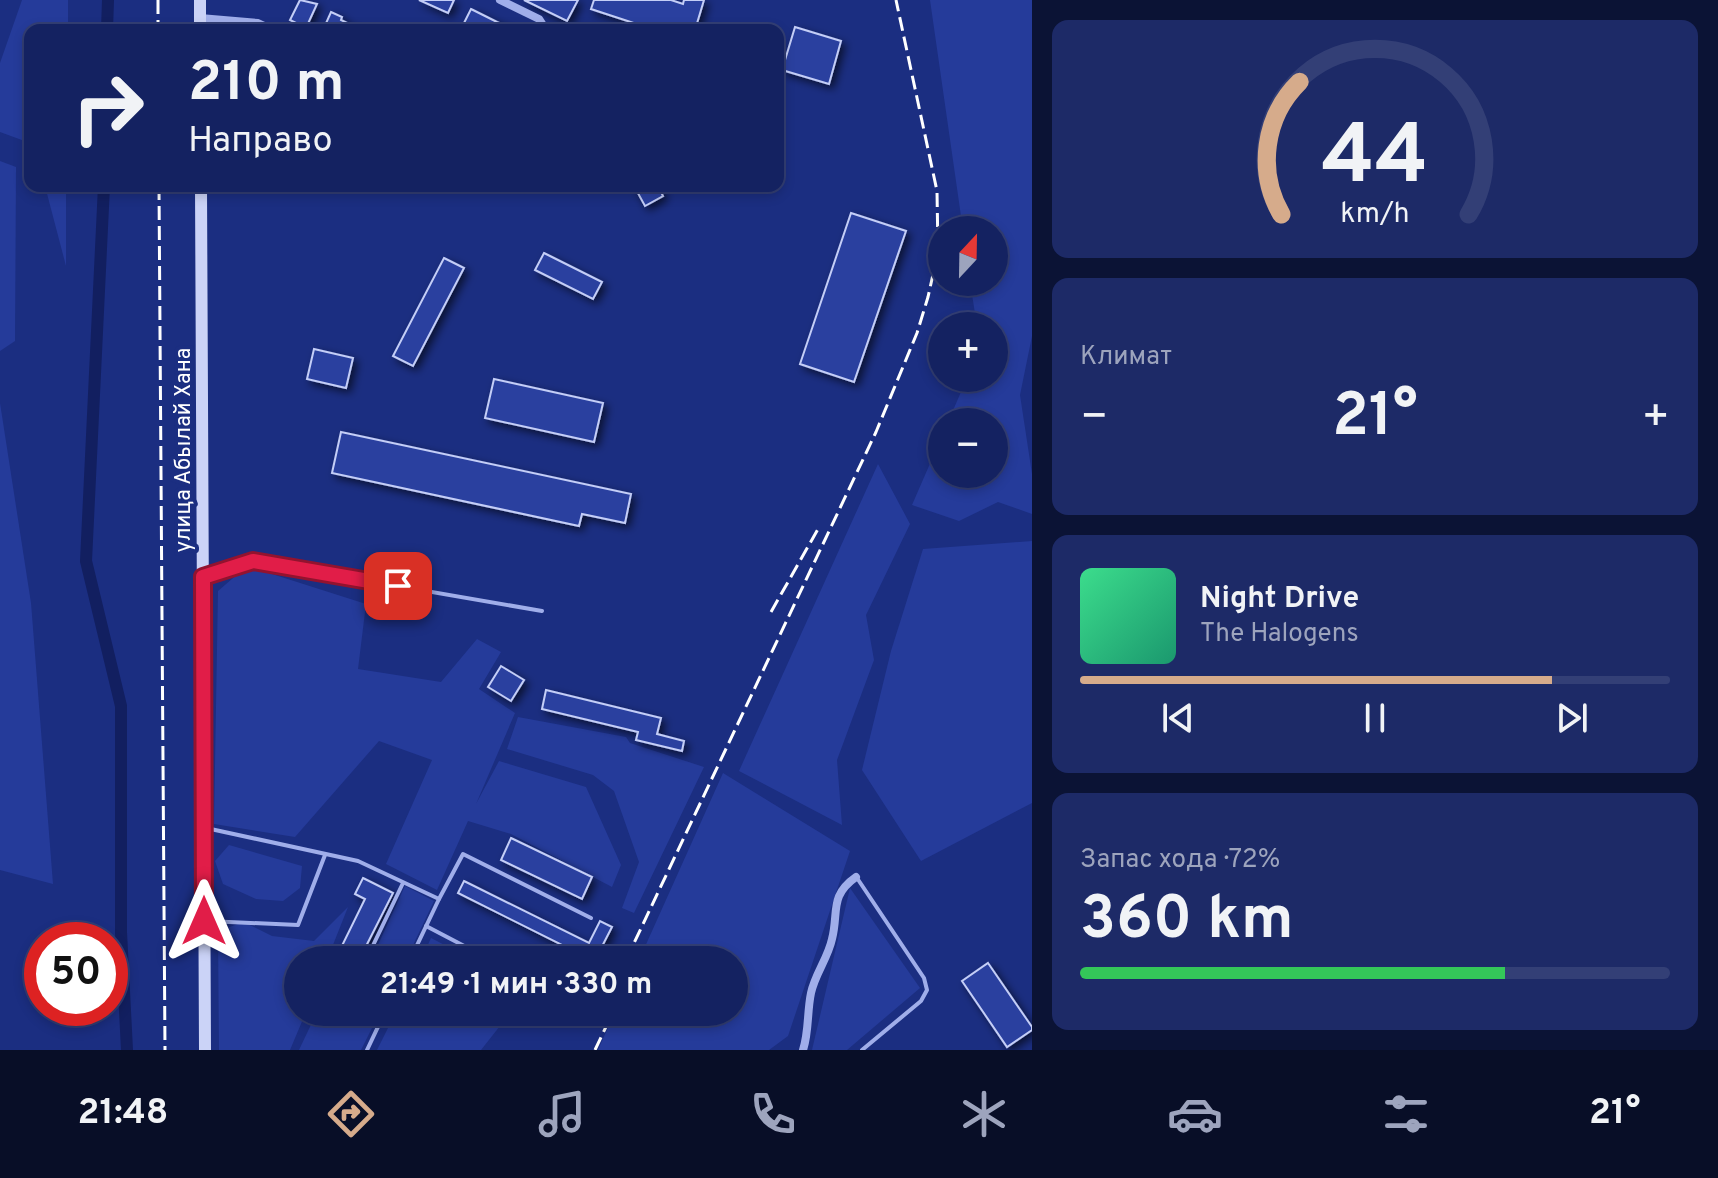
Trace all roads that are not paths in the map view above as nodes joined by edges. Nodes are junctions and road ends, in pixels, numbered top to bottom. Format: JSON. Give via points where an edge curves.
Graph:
{"nodes":[{"id":1,"x":200,"y":0,"type":"edge"},
{"id":2,"x":500,"y":0,"type":"edge"},
{"id":3,"x":200,"y":24,"type":"edge"},
{"id":4,"x":260,"y":24,"type":"edge"},
{"id":5,"x":542,"y":24,"type":"edge"},
{"id":6,"x":201,"y":192,"type":"edge"},
{"id":7,"x":203,"y":577,"type":"junction"},
{"id":8,"x":542,"y":611,"type":"dead end"},
{"id":9,"x":204,"y":828,"type":"junction"},
{"id":10,"x":326,"y":854,"type":"junction"},
{"id":11,"x":856,"y":877,"type":"joint"},
{"id":12,"x":403,"y":882,"type":"junction"},
{"id":13,"x":439,"y":899,"type":"junction"},
{"id":14,"x":591,"y":918,"type":"dead end"},
{"id":15,"x":204,"y":921,"type":"junction"},
{"id":16,"x":426,"y":926,"type":"junction"},
{"id":17,"x":373,"y":946,"type":"edge"},
{"id":18,"x":417,"y":946,"type":"edge"},
{"id":19,"x":464,"y":946,"type":"edge"},
{"id":20,"x":379,"y":1026,"type":"edge"},
{"id":21,"x":205,"y":1050,"type":"edge"},
{"id":22,"x":367,"y":1050,"type":"edge"},
{"id":23,"x":803,"y":1050,"type":"edge"},
{"id":24,"x":862,"y":1050,"type":"edge"}],
"edges":[{"from":1,"to":3,"type":"main road"},
{"from":2,"to":5,"type":"street"},
{"from":3,"to":4,"type":"street"},
{"from":6,"to":7,"type":"main road","name":"улица Абылай Хана"},
{"from":7,"to":8,"type":"lane","via":[[253,561]]},
{"from":7,"to":9,"type":"main road","name":"улица Абылай Хана"},
{"from":9,"to":10,"type":"lane"},
{"from":9,"to":15,"type":"main road","name":"улица Абылай Хана"},
{"from":10,"to":12,"type":"lane","via":[[358,861]]},
{"from":10,"to":15,"type":"lane","via":[[298,925]]},
{"from":11,"to":23,"type":"street","via":[[837,898],[832,940],[811,994]]},
{"from":11,"to":24,"type":"lane","via":[[927,990],[921,1001]]},
{"from":12,"to":13,"type":"lane"},
{"from":12,"to":17,"type":"lane"},
{"from":13,"to":14,"type":"lane","via":[[463,854]]},
{"from":13,"to":16,"type":"lane"},
{"from":15,"to":21,"type":"main road","name":"улица Абылай Хана"},
{"from":16,"to":18,"type":"lane"},
{"from":16,"to":19,"type":"lane"},
{"from":20,"to":22,"type":"lane"}]}
